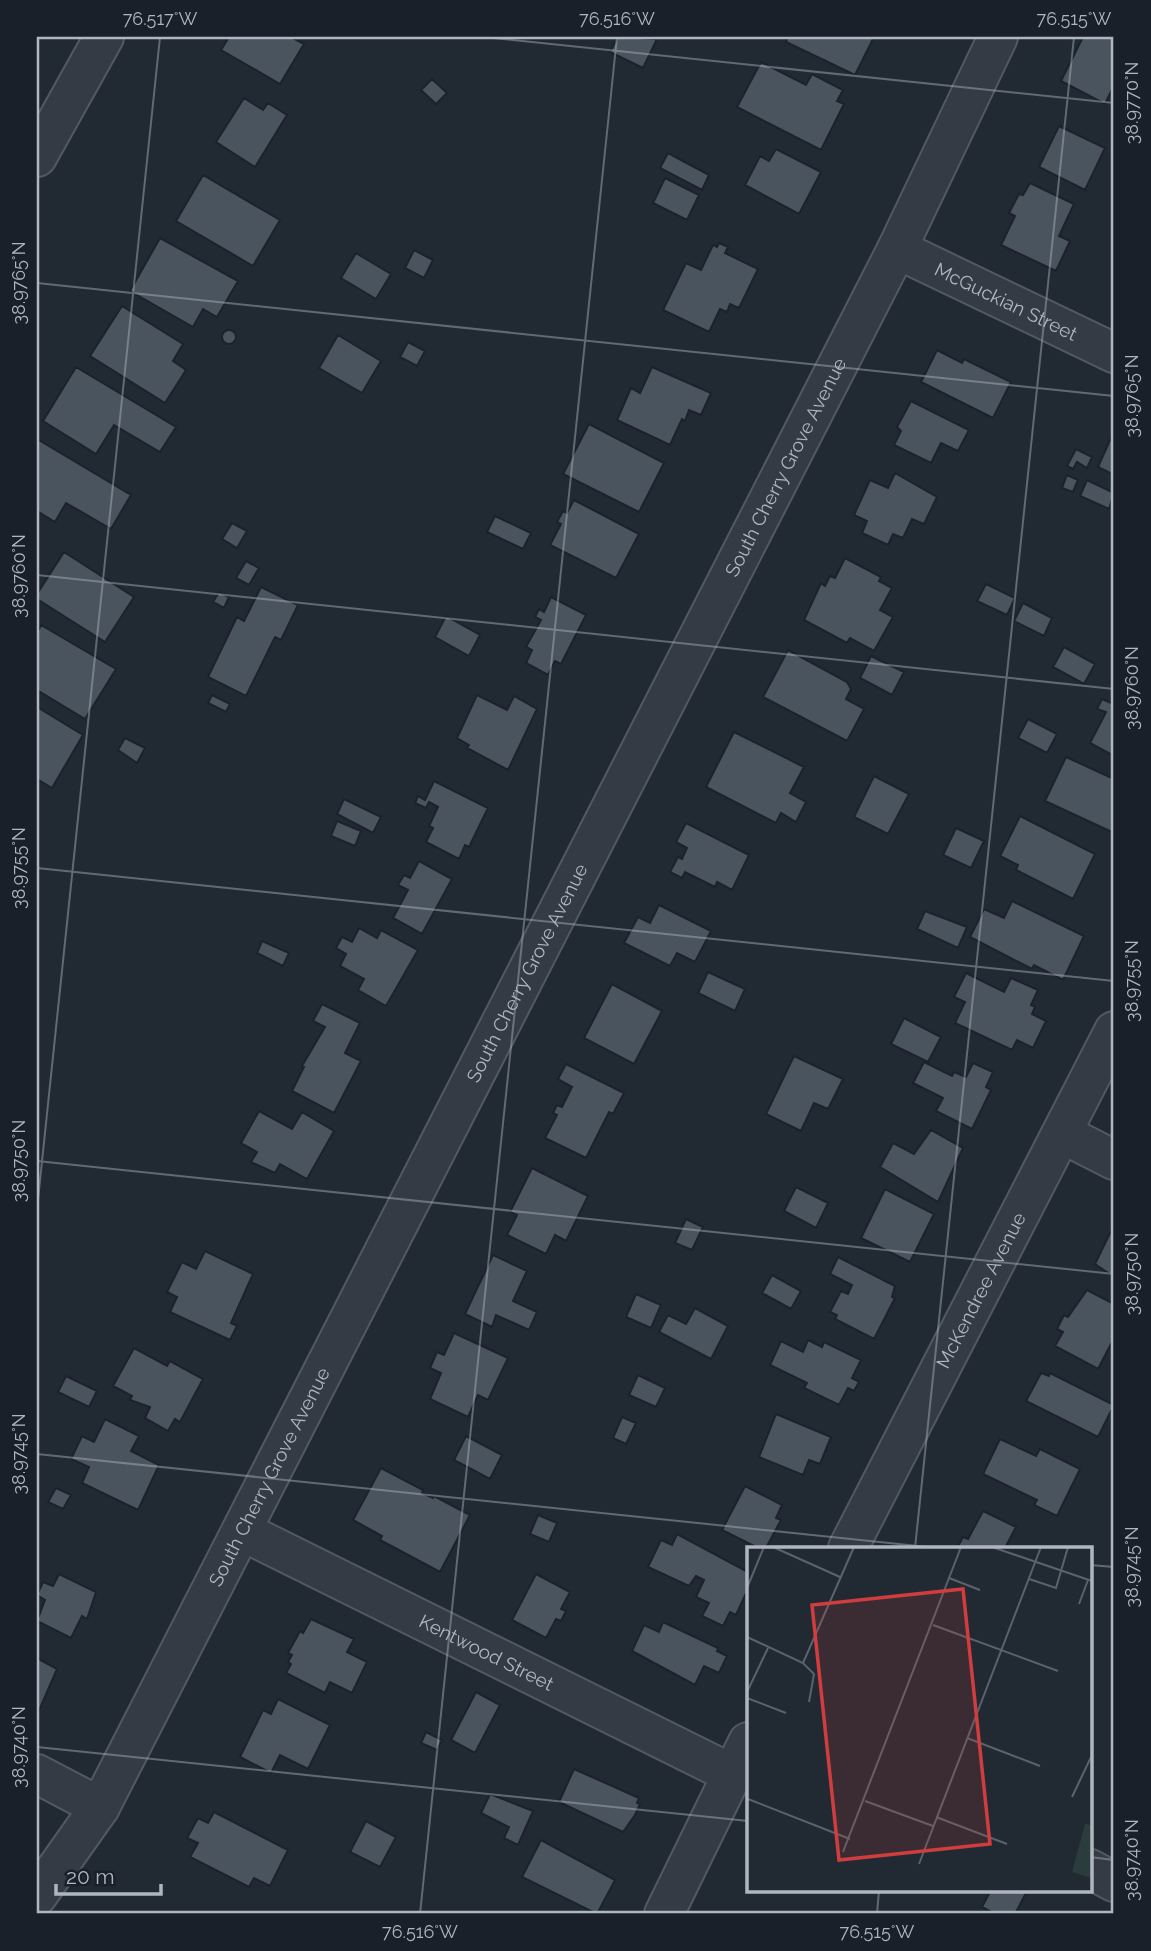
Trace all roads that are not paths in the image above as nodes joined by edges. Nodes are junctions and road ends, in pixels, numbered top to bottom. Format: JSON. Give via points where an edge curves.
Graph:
{"nodes":[{"id":1,"x":104,"y":37,"type":"edge"},
{"id":2,"x":998,"y":37,"type":"edge"},
{"id":3,"x":37,"y":158,"type":"edge"},
{"id":4,"x":897,"y":249,"type":"junction"},
{"id":5,"x":1114,"y":353,"type":"edge"},
{"id":6,"x":1114,"y":1031,"type":"edge"},
{"id":7,"x":1063,"y":1134,"type":"junction"},
{"id":8,"x":1114,"y":1160,"type":"edge"},
{"id":9,"x":242,"y":1531,"type":"junction"},
{"id":10,"x":850,"y":1547,"type":"edge"},
{"id":11,"x":740,"y":1758,"type":"edge"},
{"id":12,"x":37,"y":1774,"type":"edge"},
{"id":13,"x":100,"y":1807,"type":"junction"},
{"id":14,"x":1092,"y":1870,"type":"edge"},
{"id":15,"x":1114,"y":1882,"type":"edge"},
{"id":16,"x":37,"y":1896,"type":"edge"},
{"id":17,"x":664,"y":1914,"type":"edge"}],
"edges":[{"from":1,"to":3,"type":"street"},
{"from":2,"to":4,"type":"street","name":"South Cherry Grove Avenue"},
{"from":4,"to":5,"type":"street","name":"McGuckian Street"},
{"from":4,"to":9,"type":"street","name":"South Cherry Grove Avenue"},
{"from":6,"to":7,"type":"street","name":"McKendree Avenue"},
{"from":7,"to":8,"type":"street"},
{"from":7,"to":10,"type":"street","name":"McKendree Avenue"},
{"from":9,"to":11,"type":"street","name":"Kentwood Street"},
{"from":9,"to":13,"type":"street","name":"South Cherry Grove Avenue"},
{"from":11,"to":17,"type":"street"},
{"from":12,"to":13,"type":"street"},
{"from":13,"to":16,"type":"street","name":"South Cherry Grove Avenue"},
{"from":14,"to":15,"type":"street"}]}
